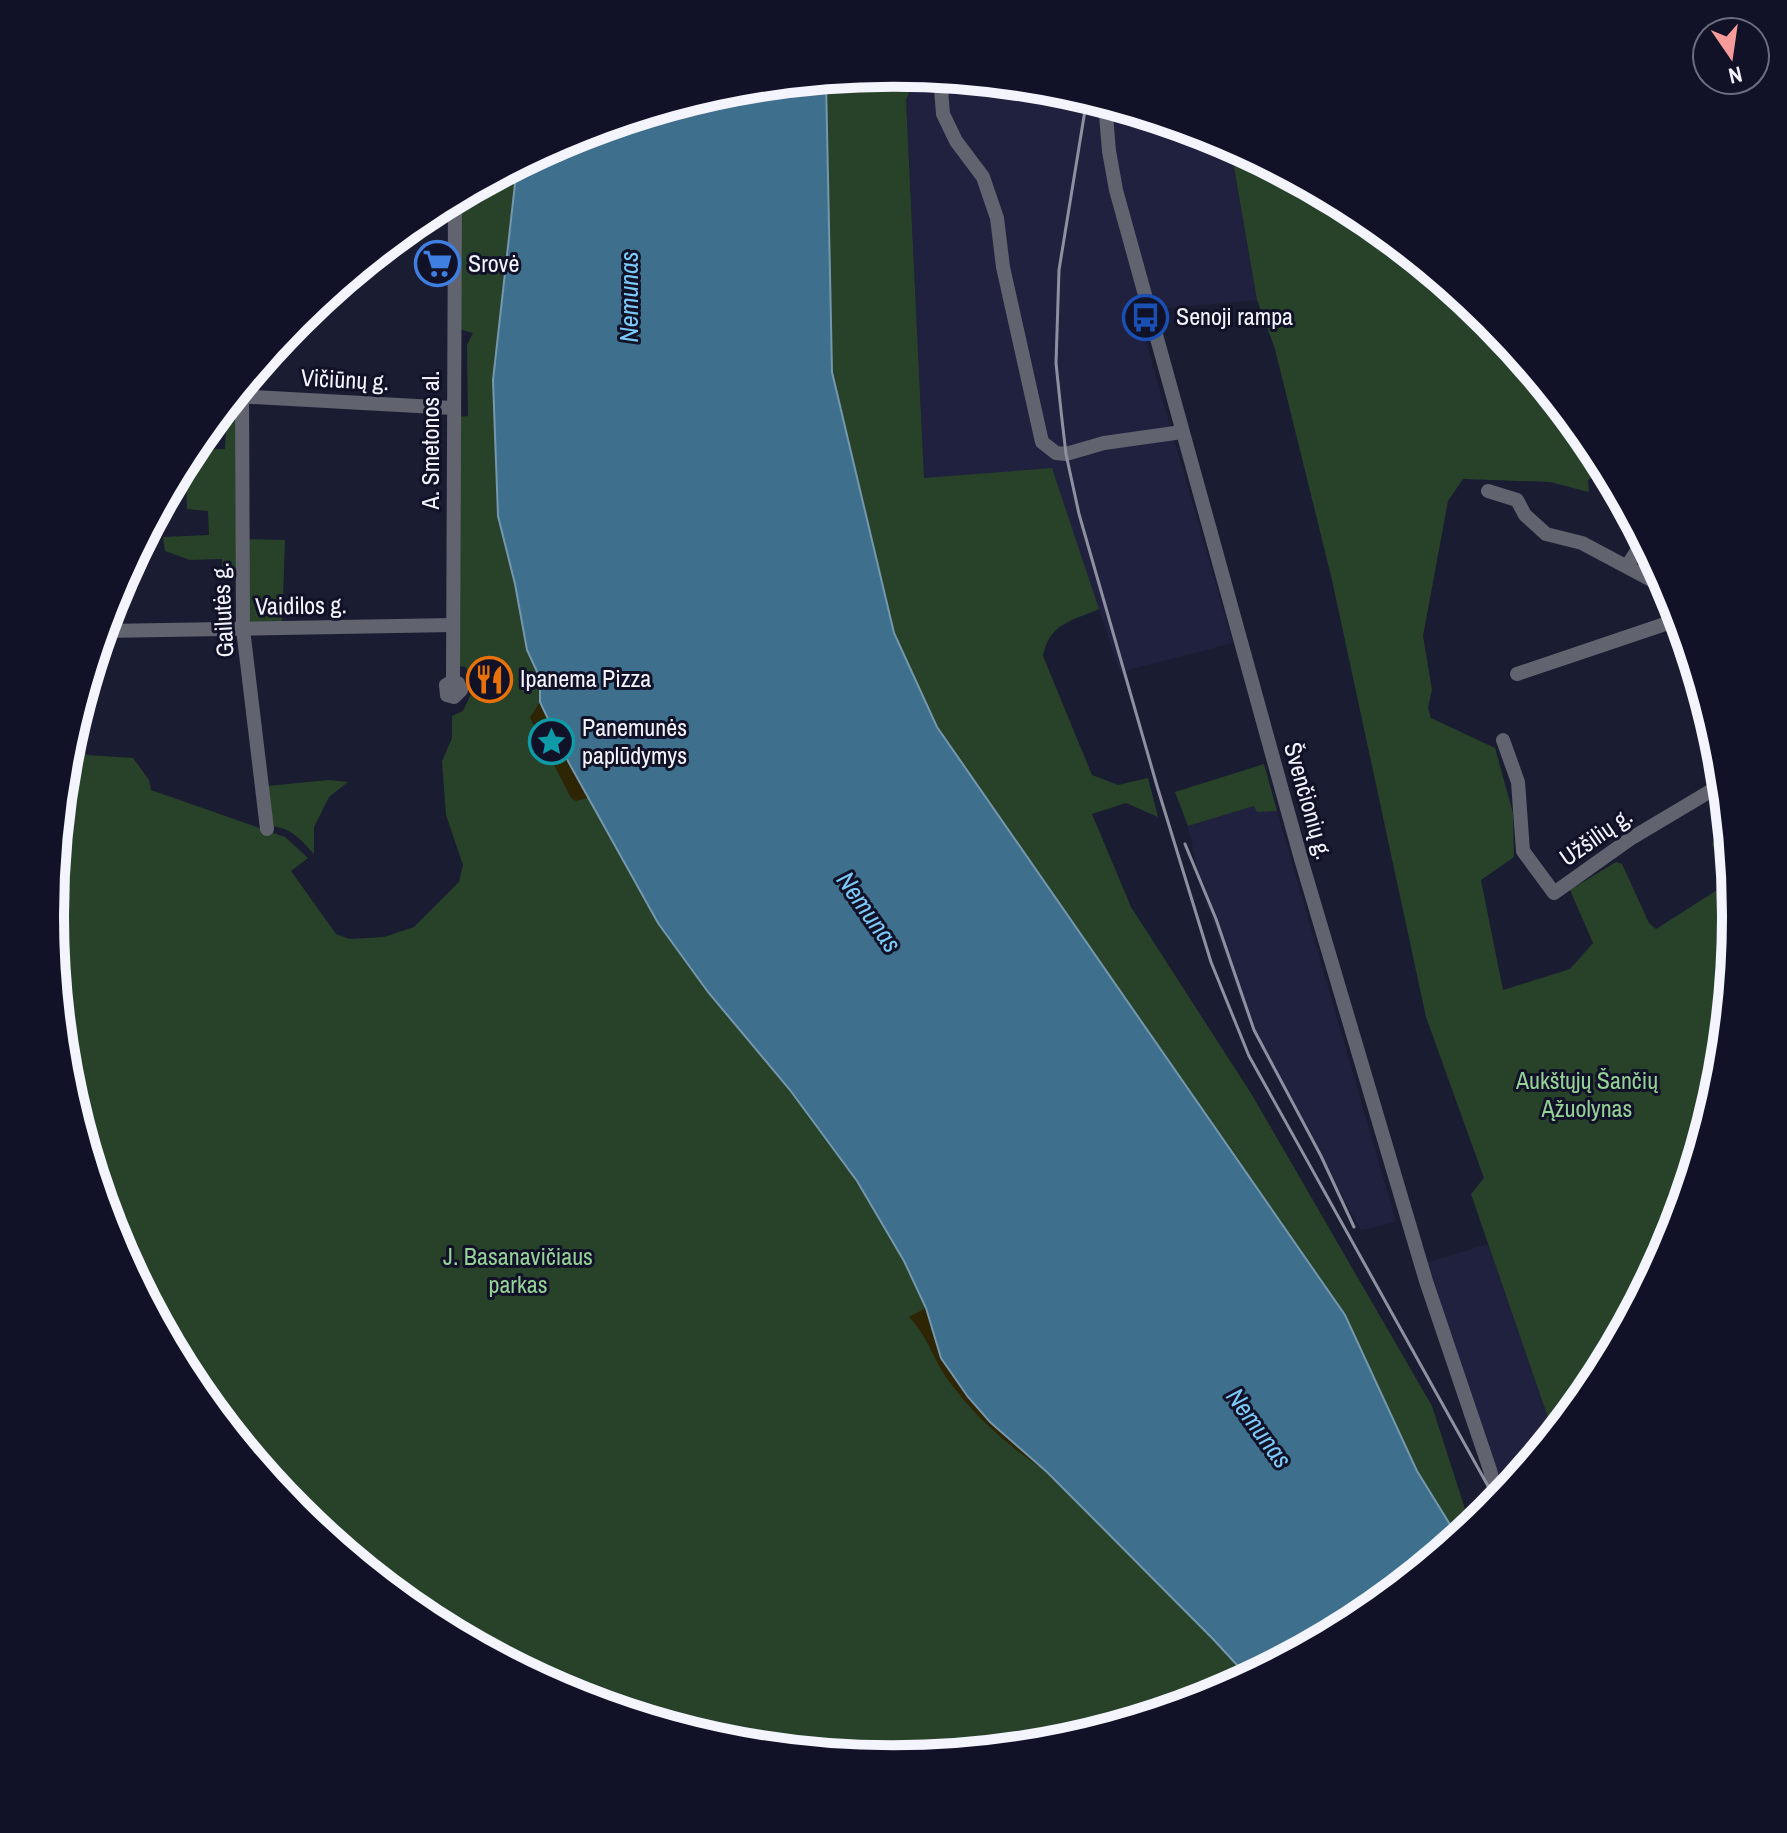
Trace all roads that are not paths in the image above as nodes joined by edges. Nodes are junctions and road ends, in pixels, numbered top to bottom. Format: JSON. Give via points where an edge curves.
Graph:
{"nodes":[{"id":1,"x":941,"y":89,"type":"dead end"},
{"id":2,"x":1106,"y":115,"type":"edge"},
{"id":3,"x":455,"y":213,"type":"edge"},
{"id":4,"x":249,"y":395,"type":"edge"},
{"id":5,"x":239,"y":407,"type":"edge"},
{"id":6,"x":453,"y":408,"type":"junction"},
{"id":7,"x":1182,"y":432,"type":"junction"},
{"id":8,"x":1488,"y":491,"type":"dead end"},
{"id":9,"x":1637,"y":550,"type":"edge"},
{"id":10,"x":1627,"y":566,"type":"junction"},
{"id":11,"x":1651,"y":579,"type":"edge"},
{"id":12,"x":1669,"y":623,"type":"edge"},
{"id":13,"x":453,"y":625,"type":"junction"},
{"id":14,"x":243,"y":629,"type":"junction"},
{"id":15,"x":115,"y":631,"type":"edge"},
{"id":16,"x":1517,"y":674,"type":"dead end"},
{"id":17,"x":453,"y":681,"type":"dead end"},
{"id":18,"x":1503,"y":740,"type":"dead end"},
{"id":19,"x":1713,"y":790,"type":"edge"},
{"id":20,"x":267,"y":829,"type":"dead end"},
{"id":21,"x":1494,"y":1488,"type":"edge"}],
"edges":[{"from":1,"to":7,"type":"street","via":[[943,114],[983,177],[997,218],[1042,442],[1066,454]]},
{"from":2,"to":7,"type":"street","name":"Švenčionių g.","via":[[1112,170]]},
{"from":3,"to":6,"type":"street","name":"A. Smetonos al."},
{"from":4,"to":6,"type":"street","name":"Vičiūnų g."},
{"from":5,"to":14,"type":"street","name":"Gailutės g."},
{"from":6,"to":13,"type":"street","name":"A. Smetonos al."},
{"from":7,"to":21,"type":"street","name":"Švenčionių g.","via":[[1421,1267]]},
{"from":8,"to":10,"type":"street","via":[[1517,500],[1546,534],[1582,543]]},
{"from":9,"to":10,"type":"street"},
{"from":10,"to":11,"type":"street"},
{"from":12,"to":16,"type":"street"},
{"from":13,"to":14,"type":"street","name":"Vaidilos g."},
{"from":13,"to":17,"type":"street","name":"A. Smetonos al."},
{"from":14,"to":15,"type":"street","name":"Vaidilos g."},
{"from":14,"to":20,"type":"street","name":"Gailutės g."},
{"from":18,"to":19,"type":"street","name":"Užšilių g.","via":[[1518,782],[1523,851],[1554,893]]}]}
